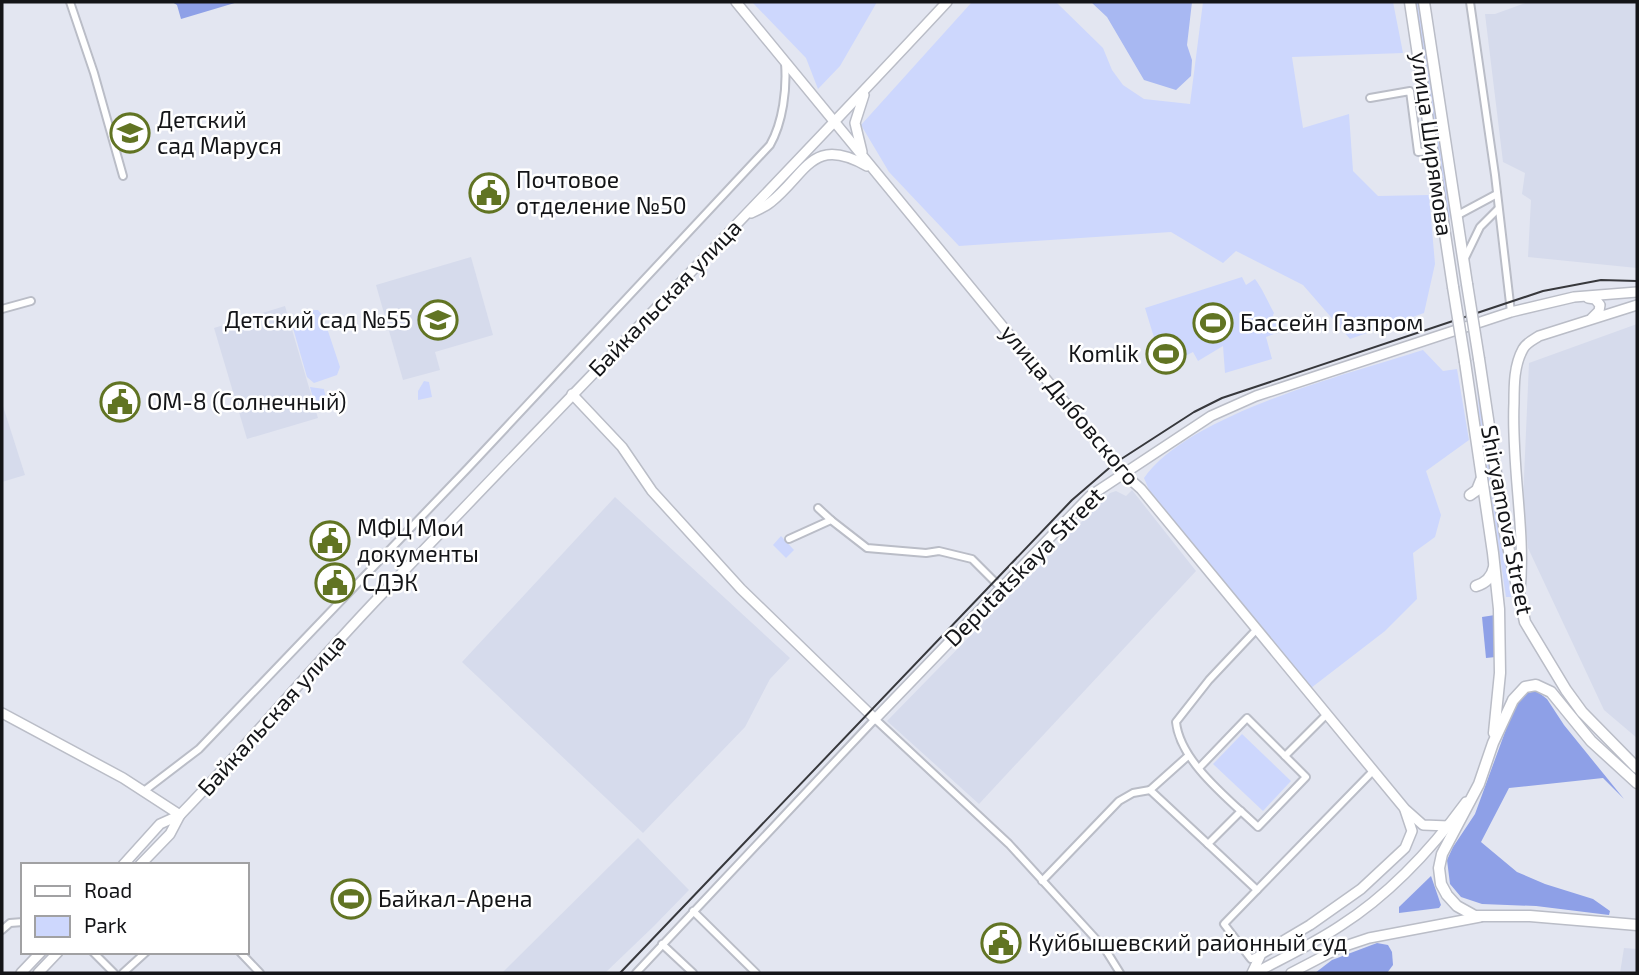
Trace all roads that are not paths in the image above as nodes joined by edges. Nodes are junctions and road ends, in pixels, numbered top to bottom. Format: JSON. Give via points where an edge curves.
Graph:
{"nodes":[{"id":1,"x":70,"y":2,"type":"edge"},
{"id":2,"x":736,"y":2,"type":"edge"},
{"id":3,"x":947,"y":2,"type":"edge"},
{"id":4,"x":1410,"y":2,"type":"edge"},
{"id":5,"x":1423,"y":2,"type":"edge"},
{"id":6,"x":1470,"y":2,"type":"edge"},
{"id":7,"x":784,"y":58,"type":"junction"},
{"id":8,"x":866,"y":89,"type":"junction"},
{"id":9,"x":1370,"y":98,"type":"dead end"},
{"id":10,"x":835,"y":122,"type":"junction"},
{"id":11,"x":1433,"y":150,"type":"junction"},
{"id":12,"x":868,"y":164,"type":"junction"},
{"id":13,"x":123,"y":176,"type":"dead end"},
{"id":14,"x":1497,"y":194,"type":"junction"},
{"id":15,"x":1498,"y":209,"type":"junction"},
{"id":16,"x":1456,"y":216,"type":"junction"},
{"id":17,"x":744,"y":217,"type":"junction"},
{"id":18,"x":1459,"y":233,"type":"junction"},
{"id":19,"x":1445,"y":236,"type":"junction"},
{"id":20,"x":1463,"y":262,"type":"junction"},
{"id":21,"x":1637,"y":292,"type":"edge"},
{"id":22,"x":1574,"y":297,"type":"junction"},
{"id":23,"x":31,"y":301,"type":"dead end"},
{"id":24,"x":1637,"y":305,"type":"edge"},
{"id":25,"x":2,"y":309,"type":"edge"},
{"id":26,"x":1511,"y":312,"type":"junction"},
{"id":27,"x":1591,"y":319,"type":"junction"},
{"id":28,"x":572,"y":394,"type":"junction"},
{"id":29,"x":1123,"y":473,"type":"junction"},
{"id":30,"x":1481,"y":479,"type":"junction"},
{"id":31,"x":1470,"y":495,"type":"dead end"},
{"id":32,"x":818,"y":508,"type":"dead end"},
{"id":33,"x":831,"y":520,"type":"junction"},
{"id":34,"x":789,"y":539,"type":"dead end"},
{"id":35,"x":1493,"y":553,"type":"junction"},
{"id":36,"x":1476,"y":586,"type":"dead end"},
{"id":37,"x":1001,"y":588,"type":"junction"},
{"id":38,"x":1520,"y":601,"type":"junction"},
{"id":39,"x":1257,"y":629,"type":"junction"},
{"id":40,"x":2,"y":713,"type":"edge"},
{"id":41,"x":1326,"y":715,"type":"junction"},
{"id":42,"x":875,"y":719,"type":"junction"},
{"id":43,"x":1493,"y":743,"type":"junction"},
{"id":44,"x":1188,"y":755,"type":"junction"},
{"id":45,"x":1285,"y":755,"type":"junction"},
{"id":46,"x":1199,"y":768,"type":"junction"},
{"id":47,"x":1637,"y":768,"type":"edge"},
{"id":48,"x":1373,"y":771,"type":"junction"},
{"id":49,"x":1637,"y":783,"type":"edge"},
{"id":50,"x":1479,"y":784,"type":"junction"},
{"id":51,"x":1150,"y":790,"type":"junction"},
{"id":52,"x":144,"y":791,"type":"junction"},
{"id":53,"x":1405,"y":809,"type":"junction"},
{"id":54,"x":1241,"y":811,"type":"junction"},
{"id":55,"x":180,"y":815,"type":"junction"},
{"id":56,"x":1449,"y":826,"type":"junction"},
{"id":57,"x":1209,"y":844,"type":"junction"},
{"id":58,"x":125,"y":863,"type":"edge"},
{"id":59,"x":142,"y":863,"type":"edge"},
{"id":60,"x":1042,"y":881,"type":"junction"},
{"id":61,"x":1257,"y":890,"type":"junction"},
{"id":62,"x":693,"y":911,"type":"junction"},
{"id":63,"x":2,"y":916,"type":"edge"},
{"id":64,"x":1482,"y":917,"type":"junction"},
{"id":65,"x":10,"y":922,"type":"junction"},
{"id":66,"x":21,"y":922,"type":"edge"},
{"id":67,"x":1637,"y":925,"type":"edge"},
{"id":68,"x":2,"y":930,"type":"edge"},
{"id":69,"x":662,"y":944,"type":"junction"},
{"id":70,"x":39,"y":954,"type":"edge"},
{"id":71,"x":56,"y":954,"type":"edge"},
{"id":72,"x":95,"y":954,"type":"edge"},
{"id":73,"x":144,"y":954,"type":"edge"},
{"id":74,"x":242,"y":954,"type":"edge"},
{"id":75,"x":1261,"y":954,"type":"junction"},
{"id":76,"x":21,"y":973,"type":"edge"},
{"id":77,"x":38,"y":973,"type":"edge"},
{"id":78,"x":114,"y":973,"type":"edge"},
{"id":79,"x":123,"y":973,"type":"edge"},
{"id":80,"x":260,"y":973,"type":"edge"},
{"id":81,"x":636,"y":973,"type":"edge"},
{"id":82,"x":693,"y":973,"type":"edge"},
{"id":83,"x":755,"y":973,"type":"edge"},
{"id":84,"x":1120,"y":973,"type":"edge"},
{"id":85,"x":1253,"y":973,"type":"edge"},
{"id":86,"x":1291,"y":973,"type":"edge"}],
"edges":[{"from":1,"to":13,"type":"street"},
{"from":2,"to":7,"type":"main road","name":"улица Дыбовского"},
{"from":3,"to":8,"type":"main road","name":"Байкальская улица"},
{"from":4,"to":11,"type":"main road","name":"улица Ширямова"},
{"from":5,"to":16,"type":"main road"},
{"from":6,"to":14,"type":"street"},
{"from":7,"to":10,"type":"main road","name":"улица Дыбовского"},
{"from":7,"to":52,"type":"street","via":[[781,111],[770,145],[199,749]]},
{"from":8,"to":10,"type":"main road","name":"Байкальская улица"},
{"from":8,"to":12,"type":"main road","via":[[855,130]]},
{"from":9,"to":11,"type":"street","via":[[1410,91],[1418,152]]},
{"from":10,"to":12,"type":"main road","name":"улица Дыбовского"},
{"from":10,"to":17,"type":"main road","name":"Байкальская улица"},
{"from":11,"to":19,"type":"main road","name":"улица Ширямова"},
{"from":12,"to":17,"type":"main road","via":[[841,154],[816,158],[770,204]]},
{"from":12,"to":29,"type":"main road","name":"улица Дыбовского"},
{"from":14,"to":15,"type":"street"},
{"from":14,"to":16,"type":"street"},
{"from":15,"to":20,"type":"street","via":[[1480,228]]},
{"from":15,"to":26,"type":"street"},
{"from":16,"to":18,"type":"main road"},
{"from":17,"to":28,"type":"main road","name":"Байкальская улица"},
{"from":18,"to":19,"type":"main road"},
{"from":18,"to":20,"type":"main road"},
{"from":19,"to":30,"type":"main road","name":"улица Ширямова","bridge":true},
{"from":20,"to":38,"type":"main road","name":"Shiryamova Street","bridge":true,"via":[[1505,533]]},
{"from":21,"to":22,"type":"main road","name":"Deputatskaya Street"},
{"from":22,"to":26,"type":"main road","name":"Deputatskaya Street"},
{"from":22,"to":27,"type":"main road","via":[[1598,301],[1599,311]]},
{"from":23,"to":25,"type":"street"},
{"from":24,"to":27,"type":"main road"},
{"from":26,"to":29,"type":"main road","name":"Deputatskaya Street","via":[[1233,404]]},
{"from":27,"to":38,"type":"main road","via":[[1536,338],[1520,356],[1512,442],[1522,555]]},
{"from":28,"to":42,"type":"main road","via":[[733,580]]},
{"from":28,"to":55,"type":"main road","name":"Байкальская улица"},
{"from":29,"to":37,"type":"main road","name":"Deputatskaya Street","via":[[1090,496]]},
{"from":29,"to":39,"type":"main road","name":"улица Дыбовского"},
{"from":30,"to":31,"type":"main road"},
{"from":30,"to":35,"type":"main road","name":"улица Ширямова"},
{"from":32,"to":33,"type":"street"},
{"from":33,"to":34,"type":"street"},
{"from":33,"to":37,"type":"street","via":[[867,548],[939,551],[972,559]]},
{"from":35,"to":36,"type":"main road","via":[[1492,575]]},
{"from":35,"to":43,"type":"main road","name":"улица Ширямова","via":[[1501,651]]},
{"from":37,"to":42,"type":"main road","name":"Deputatskaya Street"},
{"from":38,"to":47,"type":"main road","name":"Shiryamova Street","via":[[1528,629],[1566,690]]},
{"from":39,"to":41,"type":"main road","name":"улица Дыбовского"},
{"from":39,"to":44,"type":"street","via":[[1176,722],[1177,735]]},
{"from":40,"to":52,"type":"main road"},
{"from":41,"to":45,"type":"street"},
{"from":41,"to":48,"type":"main road","name":"улица Дыбовского"},
{"from":42,"to":60,"type":"street"},
{"from":42,"to":62,"type":"street","name":"Deputatskaya Street"},
{"from":43,"to":49,"type":"main road","via":[[1517,694],[1529,686],[1540,686],[1555,695],[1591,741]]},
{"from":43,"to":50,"type":"main road"},
{"from":44,"to":46,"type":"street"},
{"from":44,"to":51,"type":"street"},
{"from":45,"to":46,"type":"street","via":[[1247,718]]},
{"from":45,"to":54,"type":"street","via":[[1306,777],[1258,827]]},
{"from":46,"to":54,"type":"street"},
{"from":48,"to":53,"type":"main road","name":"улица Дыбовского"},
{"from":48,"to":61,"type":"street"},
{"from":50,"to":56,"type":"main road"},
{"from":50,"to":64,"type":"main road","via":[[1442,854],[1440,874],[1454,903]]},
{"from":51,"to":57,"type":"street"},
{"from":51,"to":60,"type":"street","via":[[1119,801]]},
{"from":52,"to":55,"type":"main road"},
{"from":53,"to":56,"type":"main road","via":[[1423,825]]},
{"from":53,"to":75,"type":"main road","via":[[1412,831],[1405,848],[1352,896]]},
{"from":54,"to":57,"type":"street"},
{"from":55,"to":58,"type":"main road","name":"Байкальская улица","via":[[160,824]]},
{"from":55,"to":59,"type":"main road","name":"Байкальская улица","via":[[170,834]]},
{"from":56,"to":85,"type":"main road","via":[[1413,866],[1356,915]]},
{"from":57,"to":61,"type":"street"},
{"from":60,"to":84,"type":"street","via":[[1105,949]]},
{"from":61,"to":75,"type":"street","via":[[1224,924],[1251,959]]},
{"from":62,"to":69,"type":"street","name":"Deputatskaya Street"},
{"from":62,"to":83,"type":"street"},
{"from":63,"to":65,"type":"street"},
{"from":64,"to":67,"type":"main road"},
{"from":64,"to":86,"type":"main road","via":[[1369,938]]},
{"from":65,"to":66,"type":"street"},
{"from":65,"to":68,"type":"street"},
{"from":69,"to":81,"type":"street","name":"Deputatskaya Street"},
{"from":69,"to":82,"type":"street"},
{"from":70,"to":76,"type":"main road"},
{"from":71,"to":77,"type":"main road"},
{"from":72,"to":78,"type":"street"},
{"from":73,"to":79,"type":"street"},
{"from":74,"to":80,"type":"street"},
{"from":75,"to":85,"type":"main road"}]}
